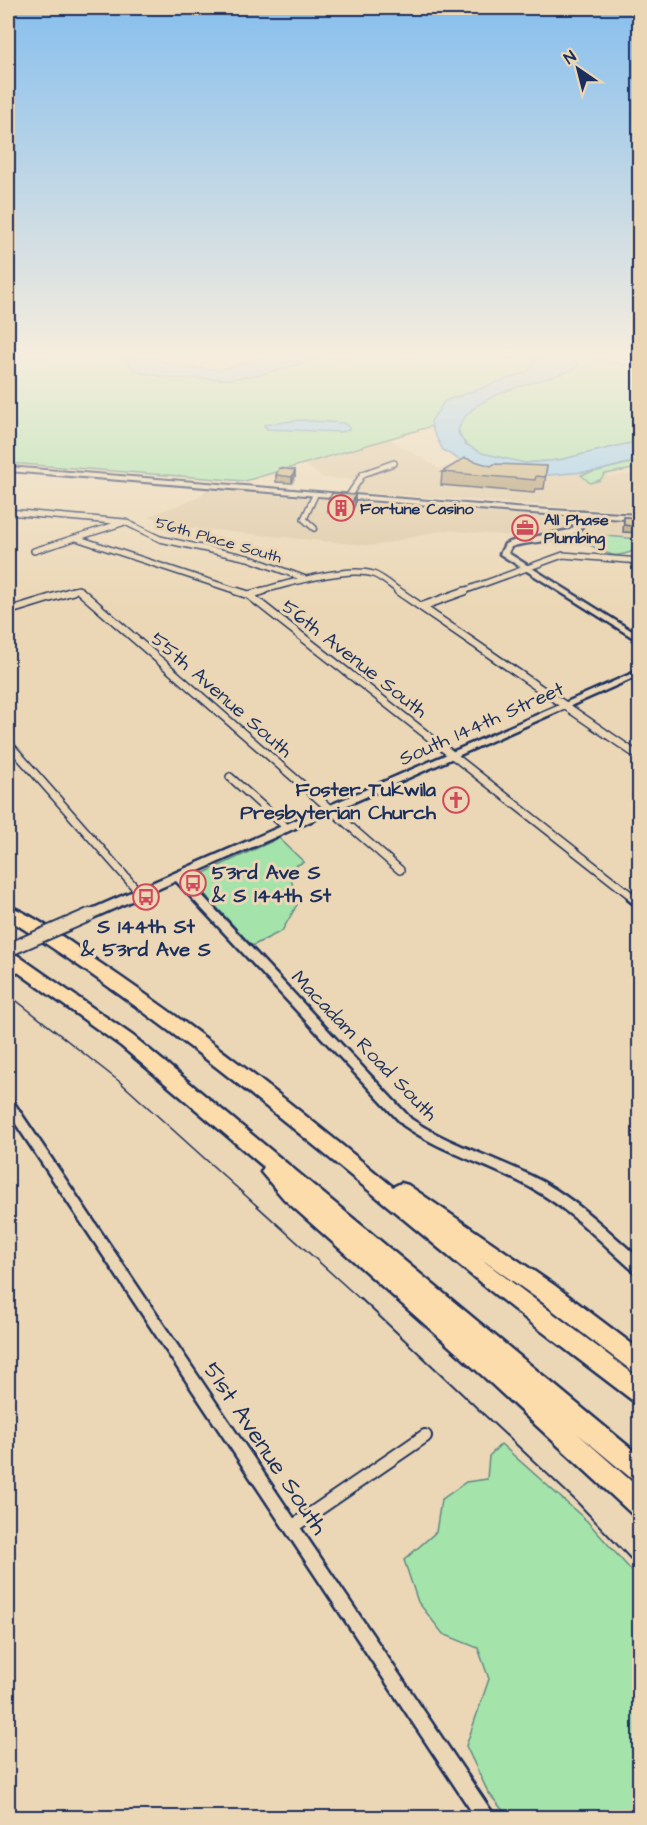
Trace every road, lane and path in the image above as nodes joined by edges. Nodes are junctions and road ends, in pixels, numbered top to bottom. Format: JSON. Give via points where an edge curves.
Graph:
{"nodes":[{"id":1,"x":394,"y":462,"type":"dead end"},
{"id":2,"x":8,"y":469,"type":"edge"},
{"id":3,"x":315,"y":495,"type":"junction"},
{"id":4,"x":348,"y":497,"type":"junction"},
{"id":5,"x":8,"y":512,"type":"edge"},
{"id":6,"x":581,"y":514,"type":"junction"},
{"id":7,"x":639,"y":518,"type":"edge"},
{"id":8,"x":125,"y":522,"type":"junction"},
{"id":9,"x":314,"y":528,"type":"dead end"},
{"id":10,"x":76,"y":538,"type":"junction"},
{"id":11,"x":34,"y":551,"type":"dead end"},
{"id":12,"x":568,"y":555,"type":"joint"},
{"id":13,"x":639,"y":561,"type":"edge"},
{"id":14,"x":526,"y":569,"type":"junction"},
{"id":15,"x":308,"y":580,"type":"junction"},
{"id":16,"x":78,"y":589,"type":"joint"},
{"id":17,"x":249,"y":596,"type":"junction"},
{"id":18,"x":423,"y":606,"type":"junction"},
{"id":19,"x":8,"y":612,"type":"edge"},
{"id":20,"x":639,"y":640,"type":"edge"},
{"id":21,"x":639,"y":672,"type":"edge"},
{"id":22,"x":566,"y":706,"type":"junction"},
{"id":23,"x":8,"y":742,"type":"edge"},
{"id":24,"x":451,"y":755,"type":"junction"},
{"id":25,"x":639,"y":757,"type":"edge"},
{"id":26,"x":230,"y":777,"type":"dead end"},
{"id":27,"x":329,"y":809,"type":"junction"},
{"id":28,"x":287,"y":828,"type":"junction"},
{"id":29,"x":400,"y":870,"type":"dead end"},
{"id":30,"x":178,"y":876,"type":"junction"},
{"id":31,"x":139,"y":892,"type":"junction"},
{"id":32,"x":639,"y":903,"type":"edge"},
{"id":33,"x":8,"y":912,"type":"edge"},
{"id":34,"x":8,"y":950,"type":"edge"},
{"id":35,"x":8,"y":957,"type":"edge"},
{"id":36,"x":8,"y":1103,"type":"edge"},
{"id":37,"x":217,"y":1115,"type":"junction"},
{"id":38,"x":306,"y":1126,"type":"junction"},
{"id":39,"x":639,"y":1268,"type":"edge"},
{"id":40,"x":639,"y":1364,"type":"edge"},
{"id":41,"x":639,"y":1393,"type":"edge"},
{"id":42,"x":425,"y":1436,"type":"dead end"},
{"id":43,"x":639,"y":1471,"type":"edge"},
{"id":44,"x":639,"y":1506,"type":"edge"},
{"id":45,"x":292,"y":1527,"type":"junction"},
{"id":46,"x":487,"y":1818,"type":"edge"}],
"edges":[{"from":1,"to":4,"type":"street","via":[[363,474]]},
{"from":2,"to":3,"type":"main road"},
{"from":3,"to":4,"type":"main road"},
{"from":3,"to":9,"type":"street","via":[[304,519]]},
{"from":4,"to":6,"type":"main road"},
{"from":5,"to":8,"type":"street"},
{"from":6,"to":7,"type":"main road"},
{"from":6,"to":14,"type":"street","via":[[580,526],[573,531],[508,546],[504,552]]},
{"from":8,"to":10,"type":"street"},
{"from":8,"to":15,"type":"street","name":"56th Place South","via":[[160,539],[248,558]]},
{"from":10,"to":11,"type":"street"},
{"from":10,"to":17,"type":"street","name":"56th Avenue South"},
{"from":12,"to":13,"type":"street"},
{"from":12,"to":14,"type":"street"},
{"from":14,"to":18,"type":"street"},
{"from":14,"to":20,"type":"street"},
{"from":15,"to":17,"type":"street","via":[[280,584]]},
{"from":15,"to":18,"type":"street","via":[[368,572]]},
{"from":16,"to":19,"type":"street"},
{"from":16,"to":27,"type":"street","name":"55th Avenue South"},
{"from":17,"to":24,"type":"street","name":"56th Avenue South"},
{"from":18,"to":22,"type":"street"},
{"from":21,"to":22,"type":"street","name":"South 144th Street"},
{"from":22,"to":24,"type":"street","name":"South 144th Street"},
{"from":22,"to":25,"type":"street"},
{"from":23,"to":31,"type":"street"},
{"from":24,"to":27,"type":"street","name":"South 144th Street"},
{"from":24,"to":32,"type":"street","name":"56th Avenue South"},
{"from":26,"to":28,"type":"street"},
{"from":27,"to":28,"type":"street","name":"South 144th Street"},
{"from":27,"to":29,"type":"street","name":"55th Avenue South"},
{"from":28,"to":30,"type":"street","name":"South 144th Street"},
{"from":30,"to":31,"type":"street","name":"South 144th Street"},
{"from":30,"to":39,"type":"street","name":"Macadam Road South","via":[[407,1122],[427,1137],[524,1178],[551,1194]]},
{"from":31,"to":34,"type":"street","name":"South 144th Street","bridge":true},
{"from":33,"to":38,"type":"highway","via":[[160,1014]]},
{"from":35,"to":37,"type":"highway","via":[[128,1041]]},
{"from":36,"to":45,"type":"street","name":"51st Avenue South"},
{"from":37,"to":43,"type":"highway"},
{"from":37,"to":44,"type":"highway","via":[[291,1193]]},
{"from":38,"to":40,"type":"highway","via":[[546,1292]]},
{"from":38,"to":41,"type":"highway"},
{"from":42,"to":45,"type":"street"},
{"from":45,"to":46,"type":"street","name":"51st Avenue South"}]}
